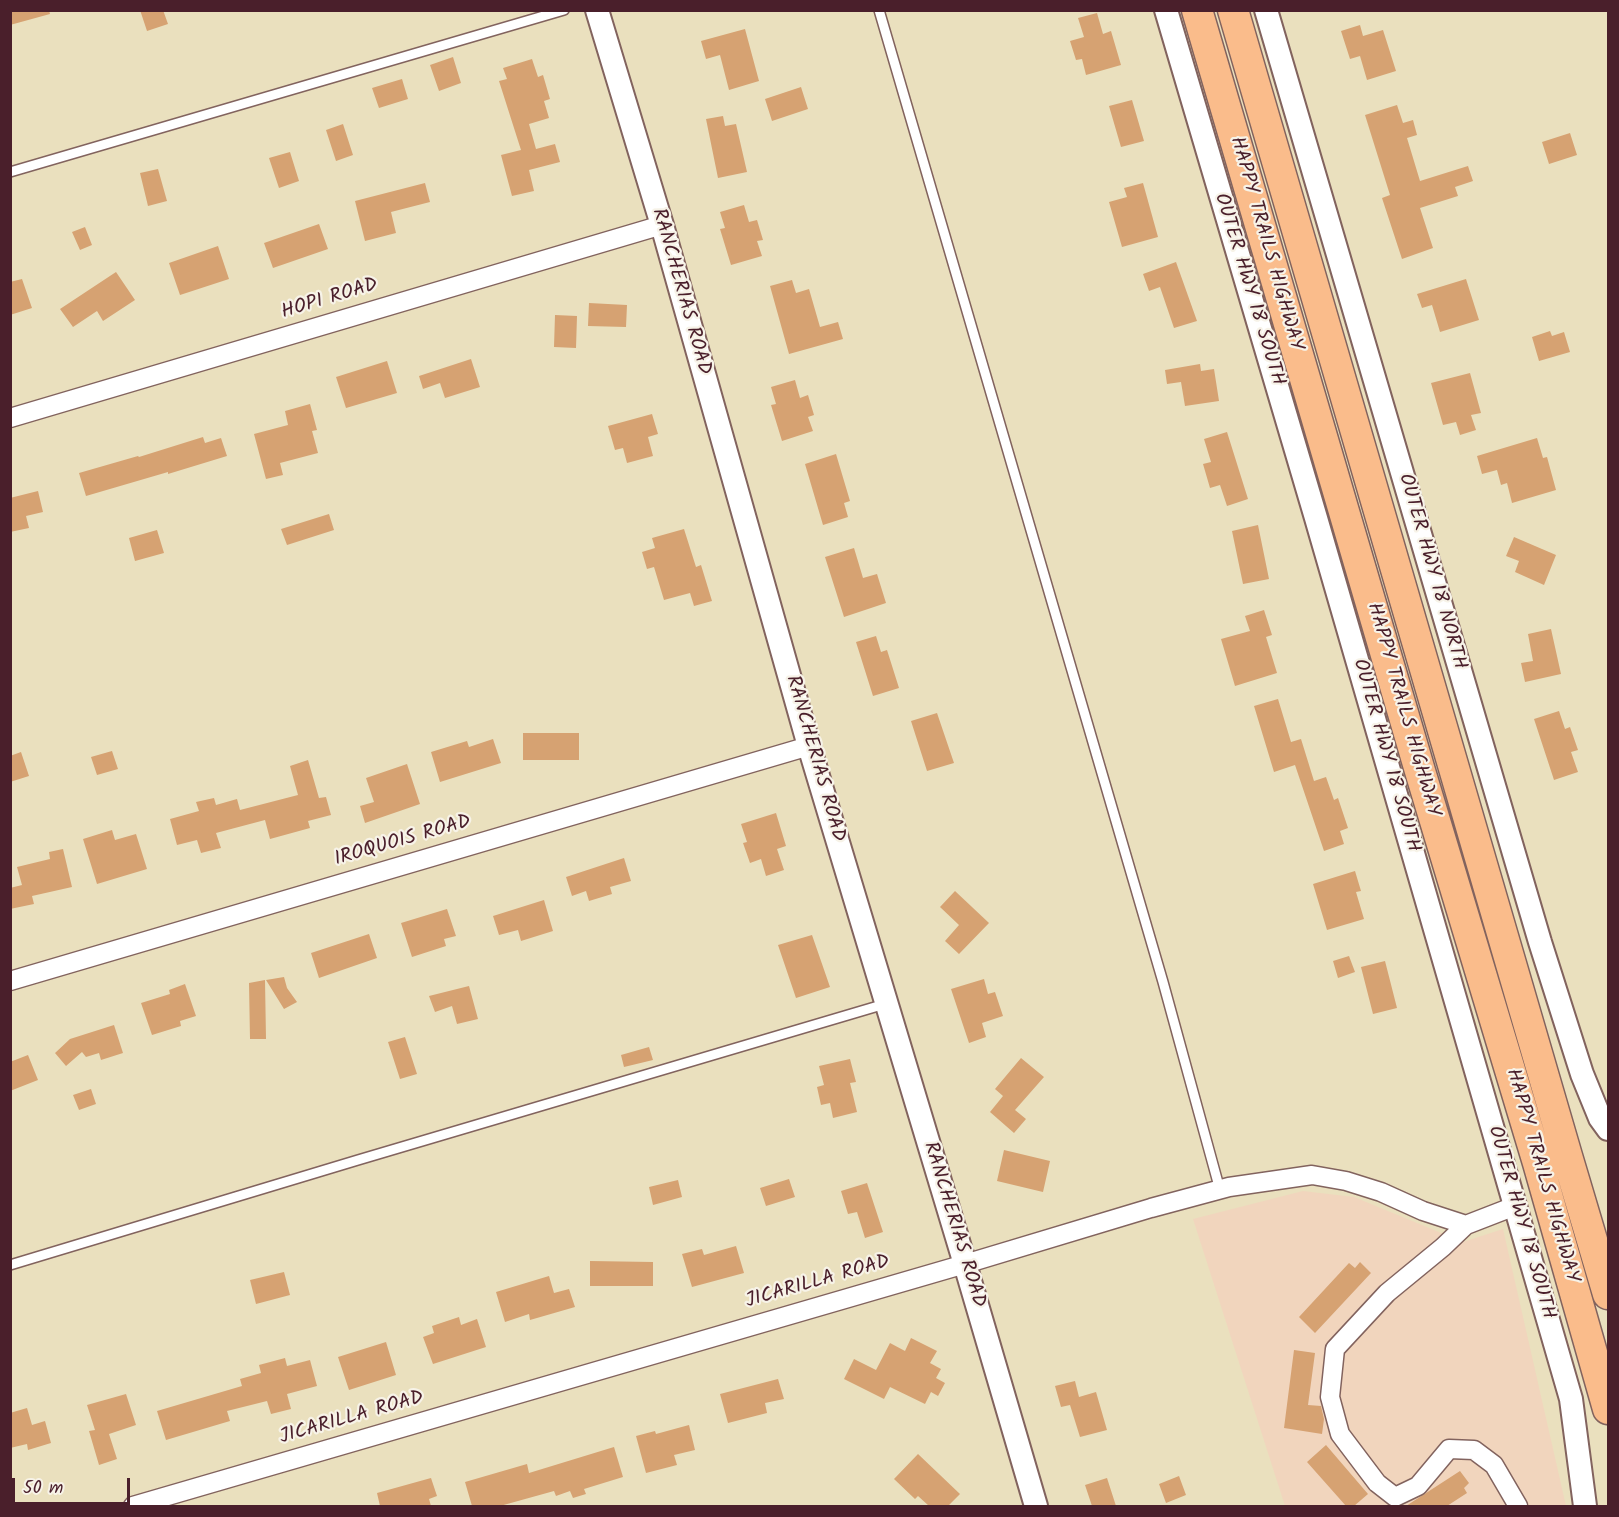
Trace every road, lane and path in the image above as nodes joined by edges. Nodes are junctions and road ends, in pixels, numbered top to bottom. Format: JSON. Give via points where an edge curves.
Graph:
{"nodes":[{"id":1,"x":564,"y":10,"type":"edge"},
{"id":2,"x":597,"y":10,"type":"edge"},
{"id":3,"x":879,"y":10,"type":"edge"},
{"id":4,"x":1166,"y":10,"type":"edge"},
{"id":5,"x":1197,"y":10,"type":"edge"},
{"id":6,"x":1233,"y":10,"type":"edge"},
{"id":7,"x":1266,"y":10,"type":"edge"},
{"id":8,"x":10,"y":172,"type":"edge"},
{"id":9,"x":662,"y":225,"type":"junction"},
{"id":10,"x":10,"y":418,"type":"edge"},
{"id":11,"x":809,"y":746,"type":"junction"},
{"id":12,"x":10,"y":981,"type":"edge"},
{"id":13,"x":887,"y":1004,"type":"junction"},
{"id":14,"x":1608,"y":1129,"type":"edge"},
{"id":15,"x":1220,"y":1190,"type":"junction"},
{"id":16,"x":1515,"y":1206,"type":"junction"},
{"id":17,"x":1466,"y":1225,"type":"junction"},
{"id":18,"x":10,"y":1264,"type":"edge"},
{"id":19,"x":965,"y":1264,"type":"junction"},
{"id":20,"x":1608,"y":1294,"type":"edge"},
{"id":21,"x":1608,"y":1409,"type":"edge"},
{"id":22,"x":133,"y":1506,"type":"edge"},
{"id":23,"x":1036,"y":1506,"type":"edge"},
{"id":24,"x":1518,"y":1506,"type":"edge"},
{"id":25,"x":1585,"y":1506,"type":"edge"}],
"edges":[{"from":1,"to":8,"type":"lane"},
{"from":2,"to":9,"type":"street","name":"RANCHERIAS ROAD"},
{"from":3,"to":15,"type":"lane"},
{"from":4,"to":16,"type":"street","name":"OUTER HWY 18 SOUTH"},
{"from":5,"to":21,"type":"main road","name":"HAPPY TRAILS HIGHWAY"},
{"from":6,"to":20,"type":"main road","name":"HAPPY TRAILS HIGHWAY"},
{"from":7,"to":14,"type":"street","name":"OUTER HWY 18 NORTH","via":[[1539,942],[1582,1074]]},
{"from":9,"to":10,"type":"street","name":"HOPI ROAD"},
{"from":9,"to":11,"type":"street","name":"RANCHERIAS ROAD"},
{"from":11,"to":12,"type":"street","name":"IROQUOIS ROAD"},
{"from":11,"to":13,"type":"street","name":"RANCHERIAS ROAD"},
{"from":13,"to":18,"type":"lane"},
{"from":13,"to":19,"type":"street","name":"RANCHERIAS ROAD"},
{"from":15,"to":17,"type":"street","name":"JICARILLA ROAD","via":[[1312,1175],[1381,1192]]},
{"from":15,"to":19,"type":"street","name":"JICARILLA ROAD"},
{"from":16,"to":17,"type":"street"},
{"from":16,"to":25,"type":"street","name":"OUTER HWY 18 SOUTH","via":[[1571,1399]]},
{"from":17,"to":24,"type":"street","via":[[1387,1293],[1335,1349],[1330,1397],[1340,1434],[1377,1483],[1395,1497],[1418,1486],[1449,1449],[1474,1450],[1494,1465]]},
{"from":19,"to":22,"type":"street","name":"JICARILLA ROAD"},
{"from":19,"to":23,"type":"street","name":"RANCHERIAS ROAD"}]}
